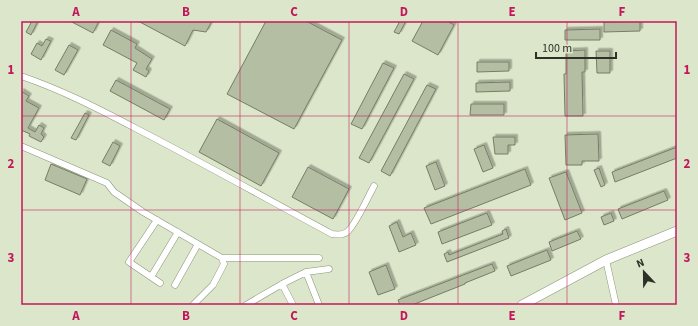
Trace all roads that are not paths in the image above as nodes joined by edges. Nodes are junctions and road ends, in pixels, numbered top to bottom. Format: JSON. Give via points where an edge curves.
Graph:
{"nodes":[{"id":1,"x":21,"y":76,"type":"edge"},
{"id":2,"x":21,"y":146,"type":"edge"},
{"id":3,"x":374,"y":186,"type":"dead end"},
{"id":4,"x":157,"y":220,"type":"junction"},
{"id":5,"x":677,"y":231,"type":"edge"},
{"id":6,"x":178,"y":232,"type":"junction"},
{"id":7,"x":198,"y":244,"type":"junction"},
{"id":8,"x":222,"y":258,"type":"junction"},
{"id":9,"x":319,"y":258,"type":"dead end"},
{"id":10,"x":606,"y":260,"type":"junction"},
{"id":11,"x":329,"y":269,"type":"dead end"},
{"id":12,"x":306,"y":272,"type":"junction"},
{"id":13,"x":151,"y":278,"type":"junction"},
{"id":14,"x":160,"y":283,"type":"dead end"},
{"id":15,"x":282,"y":284,"type":"junction"},
{"id":16,"x":175,"y":285,"type":"dead end"},
{"id":17,"x":193,"y":305,"type":"edge"},
{"id":18,"x":246,"y":305,"type":"edge"},
{"id":19,"x":293,"y":305,"type":"edge"},
{"id":20,"x":319,"y":305,"type":"edge"},
{"id":21,"x":522,"y":305,"type":"edge"},
{"id":22,"x":616,"y":305,"type":"edge"}],
"edges":[{"from":1,"to":3,"type":"street","via":[[72,96],[332,234],[344,234],[351,228]]},
{"from":2,"to":4,"type":"street","via":[[107,183],[114,192]]},
{"from":4,"to":6,"type":"street"},
{"from":4,"to":13,"type":"street","via":[[129,262]]},
{"from":5,"to":10,"type":"main road"},
{"from":6,"to":7,"type":"street"},
{"from":6,"to":13,"type":"street"},
{"from":7,"to":8,"type":"street"},
{"from":7,"to":16,"type":"street"},
{"from":8,"to":9,"type":"street"},
{"from":8,"to":17,"type":"street","via":[[224,264],[216,280]]},
{"from":10,"to":21,"type":"main road"},
{"from":10,"to":22,"type":"street"},
{"from":11,"to":12,"type":"street"},
{"from":12,"to":15,"type":"street"},
{"from":12,"to":20,"type":"street"},
{"from":13,"to":14,"type":"street"},
{"from":15,"to":18,"type":"street"},
{"from":15,"to":19,"type":"street"}]}
